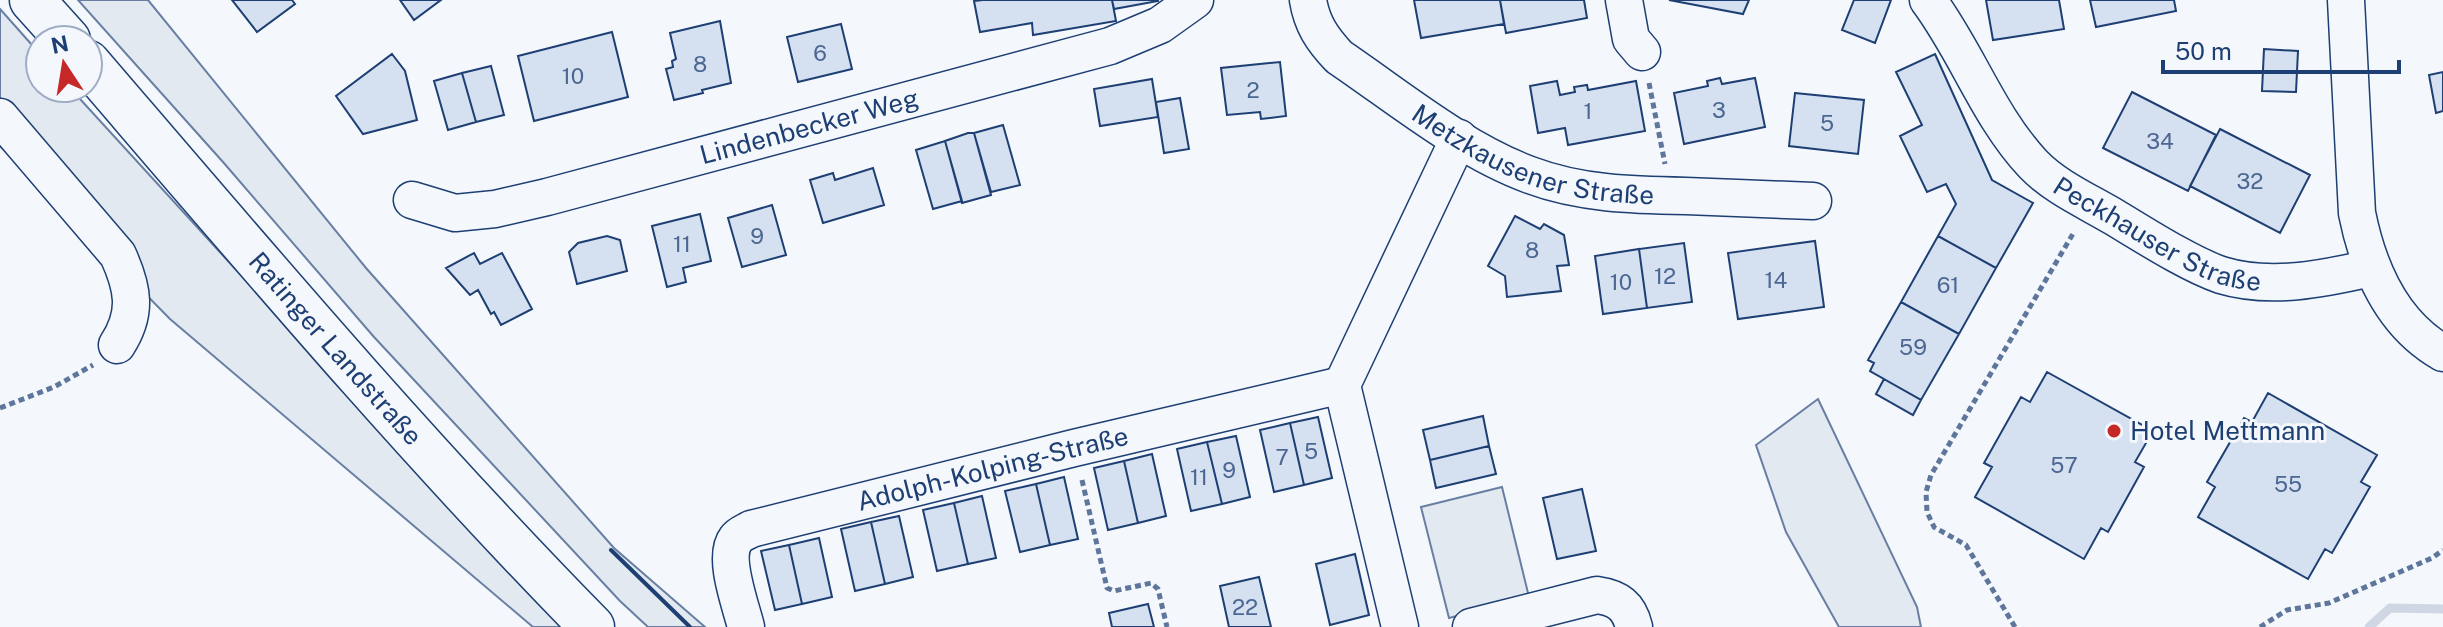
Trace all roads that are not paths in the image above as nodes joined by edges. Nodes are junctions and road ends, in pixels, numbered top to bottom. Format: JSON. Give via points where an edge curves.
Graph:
{"nodes":[{"id":1,"x":32,"y":0,"type":"edge"},
{"id":2,"x":1195,"y":0,"type":"edge"},
{"id":3,"x":1308,"y":0,"type":"edge"},
{"id":4,"x":1624,"y":0,"type":"edge"},
{"id":5,"x":1928,"y":0,"type":"edge"},
{"id":6,"x":2346,"y":0,"type":"edge"},
{"id":7,"x":54,"y":24,"type":"edge"},
{"id":8,"x":1642,"y":52,"type":"road end"},
{"id":9,"x":104,"y":82,"type":"edge"},
{"id":10,"x":0,"y":117,"type":"edge"},
{"id":11,"x":1459,"y":138,"type":"junction"},
{"id":12,"x":412,"y":200,"type":"dead end"},
{"id":13,"x":1813,"y":201,"type":"dead end"},
{"id":14,"x":2371,"y":268,"type":"junction"},
{"id":15,"x":117,"y":345,"type":"road end"},
{"id":16,"x":2443,"y":353,"type":"edge"},
{"id":17,"x":1342,"y":385,"type":"junction"},
{"id":18,"x":592,"y":627,"type":"edge"},
{"id":19,"x":746,"y":627,"type":"edge"},
{"id":20,"x":1400,"y":627,"type":"edge"},
{"id":21,"x":1471,"y":627,"type":"edge"},
{"id":22,"x":1634,"y":627,"type":"edge"}],
"edges":[{"from":1,"to":7,"type":"main road"},
{"from":2,"to":12,"type":"street","name":"Lindenbecker Weg","via":[[1160,25],[1110,46],[547,197],[455,213]]},
{"from":3,"to":11,"type":"street","name":"Metzkausener Straße","via":[[1311,19],[1339,57]]},
{"from":4,"to":8,"type":"street","via":[[1631,39]]},
{"from":5,"to":14,"type":"street","name":"Peckhauser Straße","via":[[2005,128],[2057,184],[2221,274],[2296,282]]},
{"from":6,"to":14,"type":"street","via":[[2357,213]]},
{"from":9,"to":18,"type":"main road","name":"Ratinger Landstraße","via":[[397,421]]},
{"from":10,"to":15,"type":"street","via":[[118,255],[129,278],[132,316]]},
{"from":11,"to":13,"type":"street","name":"Metzkausener Straße","via":[[1498,161],[1561,185],[1601,192]]},
{"from":11,"to":17,"type":"street"},
{"from":14,"to":16,"type":"street","via":[[2413,331]]},
{"from":17,"to":19,"type":"street","name":"Adolph-Kolping-Straße","via":[[751,529],[737,536],[730,548]]},
{"from":17,"to":20,"type":"street"},
{"from":21,"to":22,"type":"street","via":[[1597,595],[1612,597],[1627,608]]}]}
